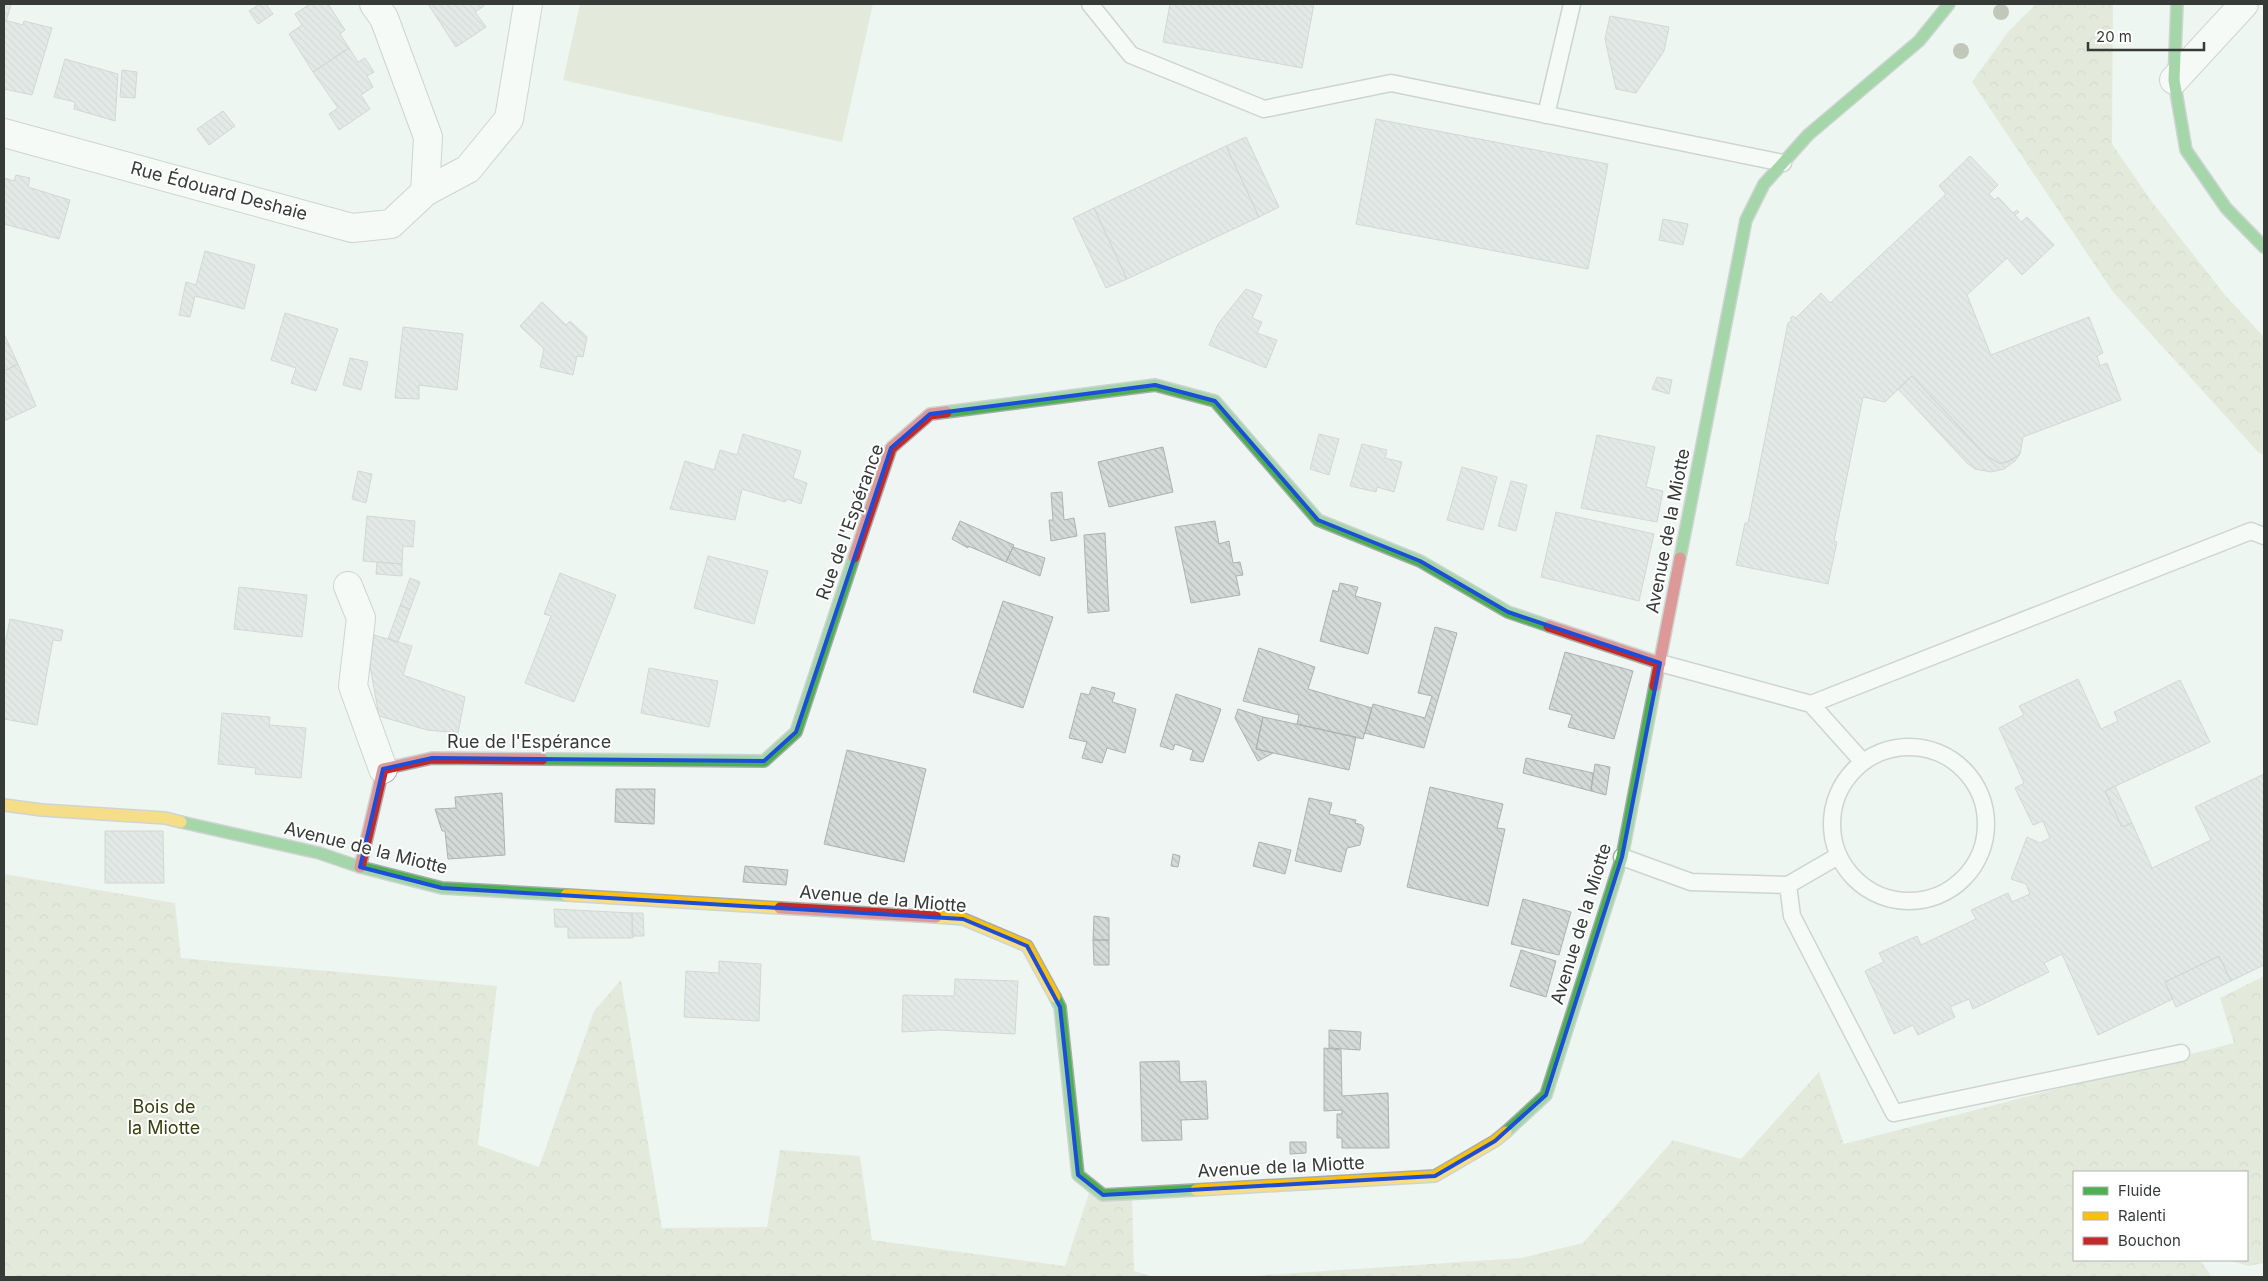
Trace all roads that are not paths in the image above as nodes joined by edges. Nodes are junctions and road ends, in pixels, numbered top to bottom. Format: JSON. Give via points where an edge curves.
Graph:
{"nodes":[{"id":1,"x":374,"y":4,"type":"edge"},
{"id":2,"x":528,"y":4,"type":"edge"},
{"id":3,"x":1090,"y":4,"type":"edge"},
{"id":4,"x":1572,"y":4,"type":"edge"},
{"id":5,"x":1948,"y":4,"type":"edge"},
{"id":6,"x":2177,"y":4,"type":"edge"},
{"id":7,"x":2244,"y":4,"type":"edge"},
{"id":8,"x":2174,"y":80,"type":"junction"},
{"id":9,"x":1546,"y":115,"type":"junction"},
{"id":10,"x":4,"y":132,"type":"edge"},
{"id":11,"x":1782,"y":163,"type":"junction"},
{"id":12,"x":425,"y":192,"type":"junction"},
{"id":13,"x":2264,"y":247,"type":"edge"},
{"id":14,"x":2264,"y":536,"type":"edge"},
{"id":15,"x":348,"y":586,"type":"dead end"},
{"id":16,"x":1660,"y":663,"type":"junction"},
{"id":17,"x":1811,"y":704,"type":"junction"},
{"id":18,"x":1863,"y":762,"type":"junction"},
{"id":19,"x":383,"y":769,"type":"junction"},
{"id":20,"x":4,"y":805,"type":"edge"},
{"id":21,"x":1622,"y":856,"type":"junction"},
{"id":22,"x":1838,"y":856,"type":"junction"},
{"id":23,"x":360,"y":866,"type":"junction"},
{"id":24,"x":1788,"y":885,"type":"junction"},
{"id":25,"x":2181,"y":1053,"type":"dead end"}],
"edges":[{"from":1,"to":12,"type":"street","via":[[384,18],[428,137]]},
{"from":2,"to":12,"type":"street","name":"Rue Édouard Deshaie","via":[[508,119],[468,169]]},
{"from":3,"to":9,"type":"lane","via":[[1131,55],[1264,108],[1391,83]]},
{"from":4,"to":9,"type":"lane"},
{"from":5,"to":11,"type":"street","name":"Avenue de la Miotte","via":[[1919,41],[1808,135]]},
{"from":6,"to":8,"type":"street"},
{"from":7,"to":8,"type":"street"},
{"from":8,"to":13,"type":"street","via":[[2186,150],[2226,208]]},
{"from":9,"to":11,"type":"lane"},
{"from":10,"to":12,"type":"street","name":"Rue Édouard Deshaie","via":[[352,228],[391,224]]},
{"from":11,"to":16,"type":"street","name":"Avenue de la Miotte","via":[[1764,184],[1746,220]]},
{"from":14,"to":17,"type":"lane","via":[[2251,531]]},
{"from":15,"to":19,"type":"street","via":[[360,618],[353,686]]},
{"from":16,"to":17,"type":"lane"},
{"from":16,"to":19,"type":"street","name":"Rue de l'Espérance","via":[[1508,612],[1420,561],[1318,520],[1215,401],[1155,386],[930,414],[892,448],[796,732],[764,761],[432,758]]},
{"from":16,"to":21,"type":"street","name":"Avenue de la Miotte"},
{"from":17,"to":18,"type":"lane"},
{"from":18,"to":22,"type":"lane","via":[[1844,781],[1833,804],[1832,830]]},
{"from":18,"to":22,"type":"lane","via":[[1885,750],[1910,746],[1936,751],[1958,764],[1974,783],[1984,806],[1986,832],[1980,856],[1966,878],[1945,893],[1921,901],[1896,901],[1872,892],[1852,877]]},
{"from":19,"to":23,"type":"street"},
{"from":20,"to":23,"type":"street","name":"Avenue de la Miotte","via":[[165,818],[319,853]]},
{"from":21,"to":23,"type":"street","name":"Avenue de la Miotte","via":[[1546,1095],[1495,1141],[1435,1176],[1103,1195],[1078,1174],[1060,1007],[1028,946],[963,919],[442,888]]},
{"from":21,"to":24,"type":"lane","via":[[1691,882]]},
{"from":22,"to":24,"type":"lane"},
{"from":24,"to":25,"type":"lane","via":[[1792,916],[1894,1113]]}]}
